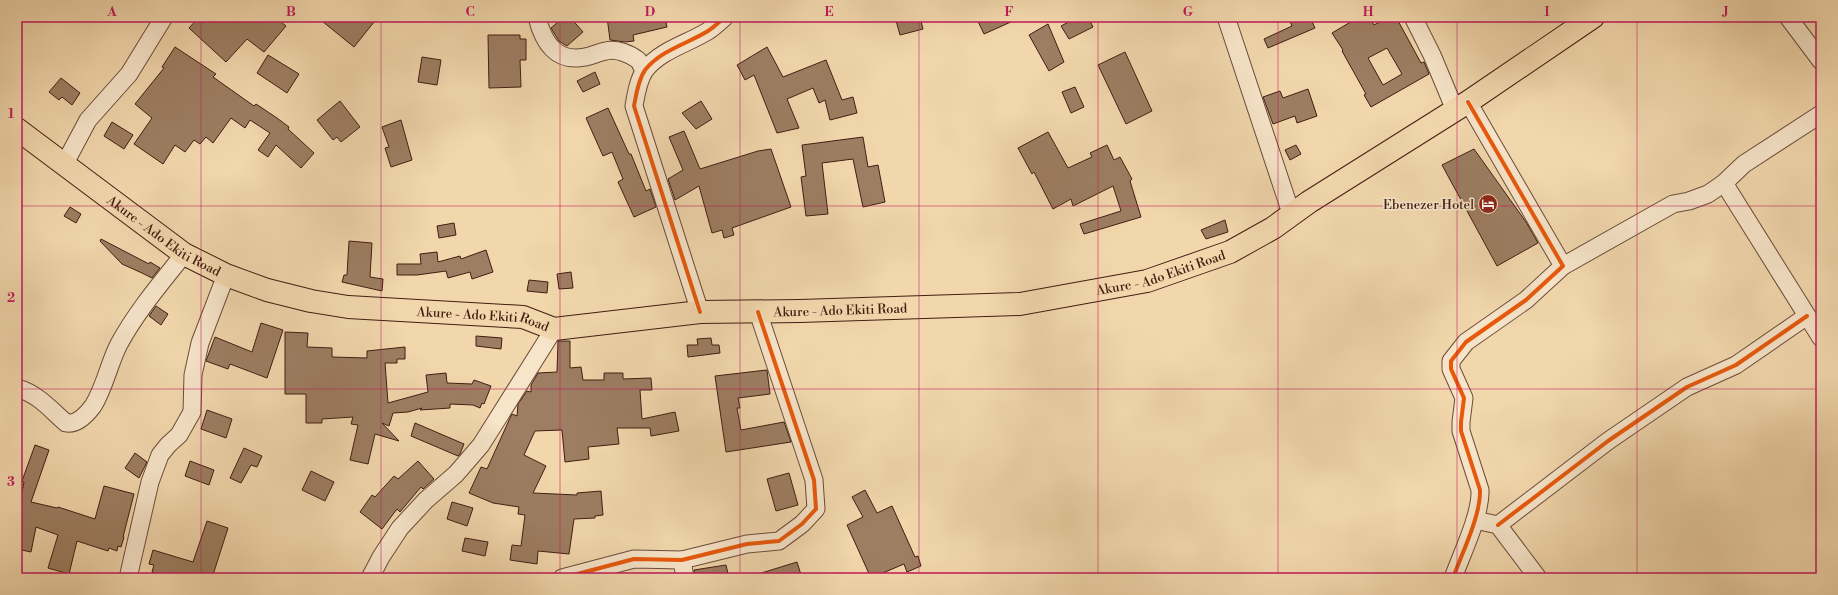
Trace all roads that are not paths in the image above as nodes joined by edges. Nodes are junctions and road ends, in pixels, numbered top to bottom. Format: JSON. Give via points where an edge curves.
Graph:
{"nodes":[{"id":1,"x":164,"y":17,"type":"edge"},
{"id":2,"x":537,"y":17,"type":"edge"},
{"id":3,"x":725,"y":17,"type":"edge"},
{"id":4,"x":1226,"y":17,"type":"edge"},
{"id":5,"x":1412,"y":17,"type":"edge"},
{"id":6,"x":1593,"y":17,"type":"edge"},
{"id":7,"x":1788,"y":17,"type":"edge"},
{"id":8,"x":1821,"y":61,"type":"edge"},
{"id":9,"x":644,"y":71,"type":"junction"},
{"id":10,"x":1461,"y":106,"type":"junction"},
{"id":11,"x":1821,"y":114,"type":"edge"},
{"id":12,"x":17,"y":129,"type":"edge"},
{"id":13,"x":64,"y":165,"type":"junction"},
{"id":14,"x":1724,"y":183,"type":"junction"},
{"id":15,"x":1292,"y":216,"type":"junction"},
{"id":16,"x":184,"y":254,"type":"junction"},
{"id":17,"x":1563,"y":266,"type":"junction"},
{"id":18,"x":226,"y":275,"type":"junction"},
{"id":19,"x":700,"y":312,"type":"junction"},
{"id":20,"x":758,"y":312,"type":"junction"},
{"id":21,"x":1807,"y":316,"type":"junction"},
{"id":22,"x":554,"y":329,"type":"junction"},
{"id":23,"x":1821,"y":338,"type":"edge"},
{"id":24,"x":17,"y":388,"type":"edge"},
{"id":25,"x":1475,"y":520,"type":"junction"},
{"id":26,"x":1498,"y":525,"type":"junction"},
{"id":27,"x":682,"y":560,"type":"junction"},
{"id":28,"x":128,"y":578,"type":"edge"},
{"id":29,"x":370,"y":578,"type":"edge"},
{"id":30,"x":562,"y":578,"type":"edge"},
{"id":31,"x":685,"y":578,"type":"edge"},
{"id":32,"x":1453,"y":578,"type":"edge"},
{"id":33,"x":1538,"y":578,"type":"edge"}],
"edges":[{"from":1,"to":13,"type":"street","via":[[129,74],[88,120]]},
{"from":2,"to":9,"type":"street","via":[[540,32],[547,44],[560,56],[584,57],[607,50],[618,51],[638,61]]},
{"from":3,"to":9,"type":"street","via":[[708,31],[677,46]]},
{"from":4,"to":15,"type":"street"},
{"from":5,"to":10,"type":"street"},
{"from":6,"to":10,"type":"main road","name":"Akure - Ado Ekiti Road"},
{"from":7,"to":8,"type":"street"},
{"from":9,"to":19,"type":"street","via":[[637,88],[634,106]]},
{"from":10,"to":15,"type":"main road","name":"Akure - Ado Ekiti Road","via":[[1309,202]]},
{"from":10,"to":17,"type":"street"},
{"from":11,"to":14,"type":"street","via":[[1744,164]]},
{"from":12,"to":13,"type":"main road","name":"Akure - Ado Ekiti Road"},
{"from":13,"to":16,"type":"main road","name":"Akure - Ado Ekiti Road"},
{"from":14,"to":17,"type":"street","via":[[1708,194],[1673,204]]},
{"from":14,"to":21,"type":"street"},
{"from":15,"to":20,"type":"main road","name":"Akure - Ado Ekiti Road","via":[[1230,252],[1147,281],[1093,291],[1020,304]]},
{"from":16,"to":18,"type":"main road","name":"Akure - Ado Ekiti Road"},
{"from":16,"to":24,"type":"street","via":[[131,324],[111,360],[93,405],[85,415],[77,421],[66,423],[43,401],[28,391]]},
{"from":17,"to":25,"type":"street","via":[[1526,300],[1466,342],[1451,361],[1451,369],[1464,398],[1461,431],[1480,490]]},
{"from":18,"to":22,"type":"main road","name":"Akure - Ado Ekiti Road","via":[[267,290],[311,301],[348,306],[523,317]]},
{"from":18,"to":28,"type":"street","via":[[200,343],[193,375],[192,412],[179,436],[160,455],[150,482]]},
{"from":19,"to":20,"type":"main road","name":"Akure - Ado Ekiti Road"},
{"from":19,"to":22,"type":"main road","name":"Akure - Ado Ekiti Road"},
{"from":20,"to":27,"type":"street","via":[[814,480],[816,509],[802,524],[779,541],[747,544]]},
{"from":21,"to":23,"type":"street"},
{"from":21,"to":26,"type":"street","via":[[1736,365],[1687,388],[1608,441]]},
{"from":22,"to":29,"type":"street","via":[[481,445],[456,474],[426,500],[400,528]]},
{"from":25,"to":26,"type":"street"},
{"from":25,"to":32,"type":"street"},
{"from":26,"to":33,"type":"street"},
{"from":27,"to":30,"type":"street","via":[[634,559]]},
{"from":27,"to":31,"type":"street"}]}
